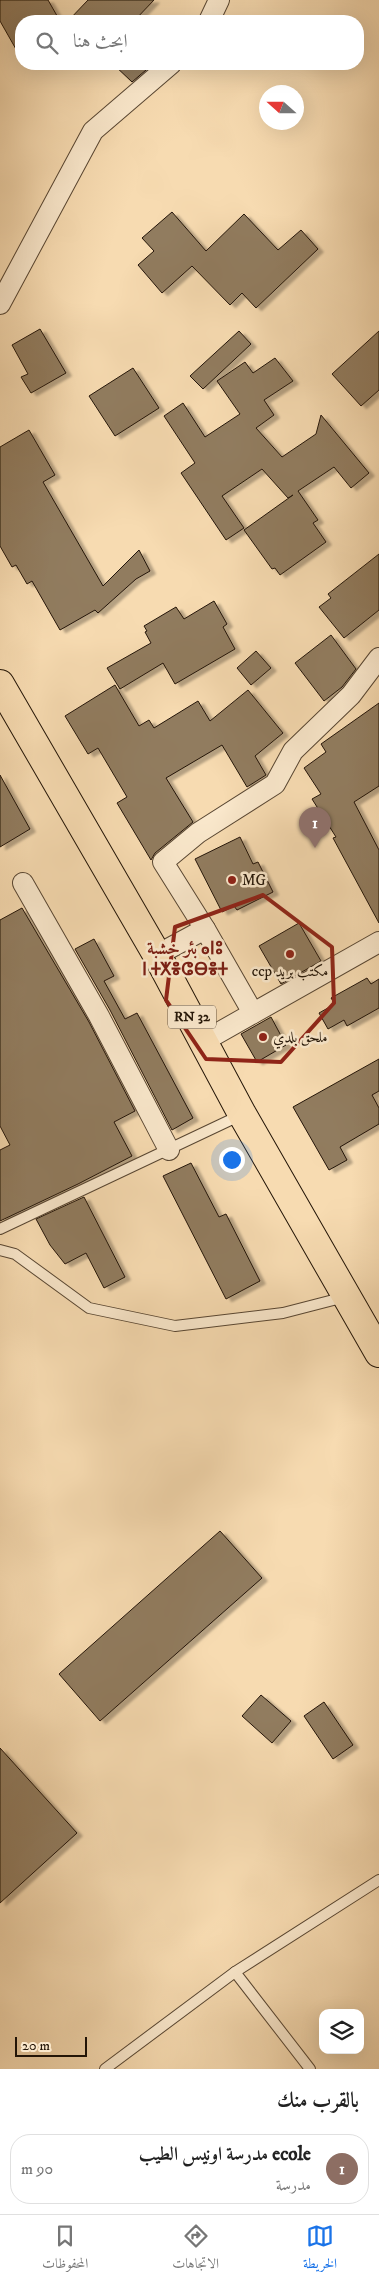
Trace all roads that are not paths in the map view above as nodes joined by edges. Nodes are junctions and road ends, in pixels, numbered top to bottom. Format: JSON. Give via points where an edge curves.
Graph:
{"nodes":[{"id":1,"x":219,"y":0,"type":"edge"},
{"id":2,"x":212,"y":15,"type":"edge"},
{"id":3,"x":164,"y":70,"type":"edge"},
{"id":4,"x":0,"y":304,"type":"edge"},
{"id":5,"x":379,"y":658,"type":"edge"},
{"id":6,"x":0,"y":684,"type":"edge"},
{"id":7,"x":23,"y":883,"type":"dead end"},
{"id":8,"x":205,"y":929,"type":"junction"},
{"id":9,"x":379,"y":942,"type":"edge"},
{"id":10,"x":156,"y":955,"type":"junction"},
{"id":11,"x":253,"y":1013,"type":"junction"},
{"id":12,"x":204,"y":1041,"type":"junction"},
{"id":13,"x":242,"y":1114,"type":"junction"},
{"id":14,"x":169,"y":1150,"type":"junction"},
{"id":15,"x":0,"y":1228,"type":"edge"},
{"id":16,"x":0,"y":1250,"type":"edge"},
{"id":17,"x":346,"y":1297,"type":"junction"},
{"id":18,"x":379,"y":1354,"type":"edge"},
{"id":19,"x":379,"y":1880,"type":"edge"},
{"id":20,"x":235,"y":1972,"type":"junction"},
{"id":21,"x":105,"y":2069,"type":"edge"},
{"id":22,"x":310,"y":2069,"type":"edge"}],
"edges":[{"from":1,"to":2,"type":"street"},
{"from":3,"to":4,"type":"street","via":[[93,131]]},
{"from":5,"to":8,"type":"street","via":[[351,695],[293,751],[275,784],[198,833],[163,862]]},
{"from":6,"to":10,"type":"main road","number":"RN 32"},
{"from":7,"to":14,"type":"street","via":[[99,1016]]},
{"from":8,"to":10,"type":"street"},
{"from":8,"to":11,"type":"street"},
{"from":9,"to":11,"type":"street"},
{"from":10,"to":12,"type":"main road","number":"RN 32"},
{"from":11,"to":12,"type":"street"},
{"from":12,"to":13,"type":"main road","number":"RN 32"},
{"from":13,"to":14,"type":"lane"},
{"from":13,"to":17,"type":"main road","number":"RN 32"},
{"from":14,"to":15,"type":"lane"},
{"from":16,"to":17,"type":"lane","via":[[15,1254],[89,1308],[175,1326],[283,1313]]},
{"from":17,"to":18,"type":"main road","number":"RN 32"},
{"from":19,"to":20,"type":"lane"},
{"from":20,"to":21,"type":"lane"},
{"from":20,"to":22,"type":"lane"}]}
